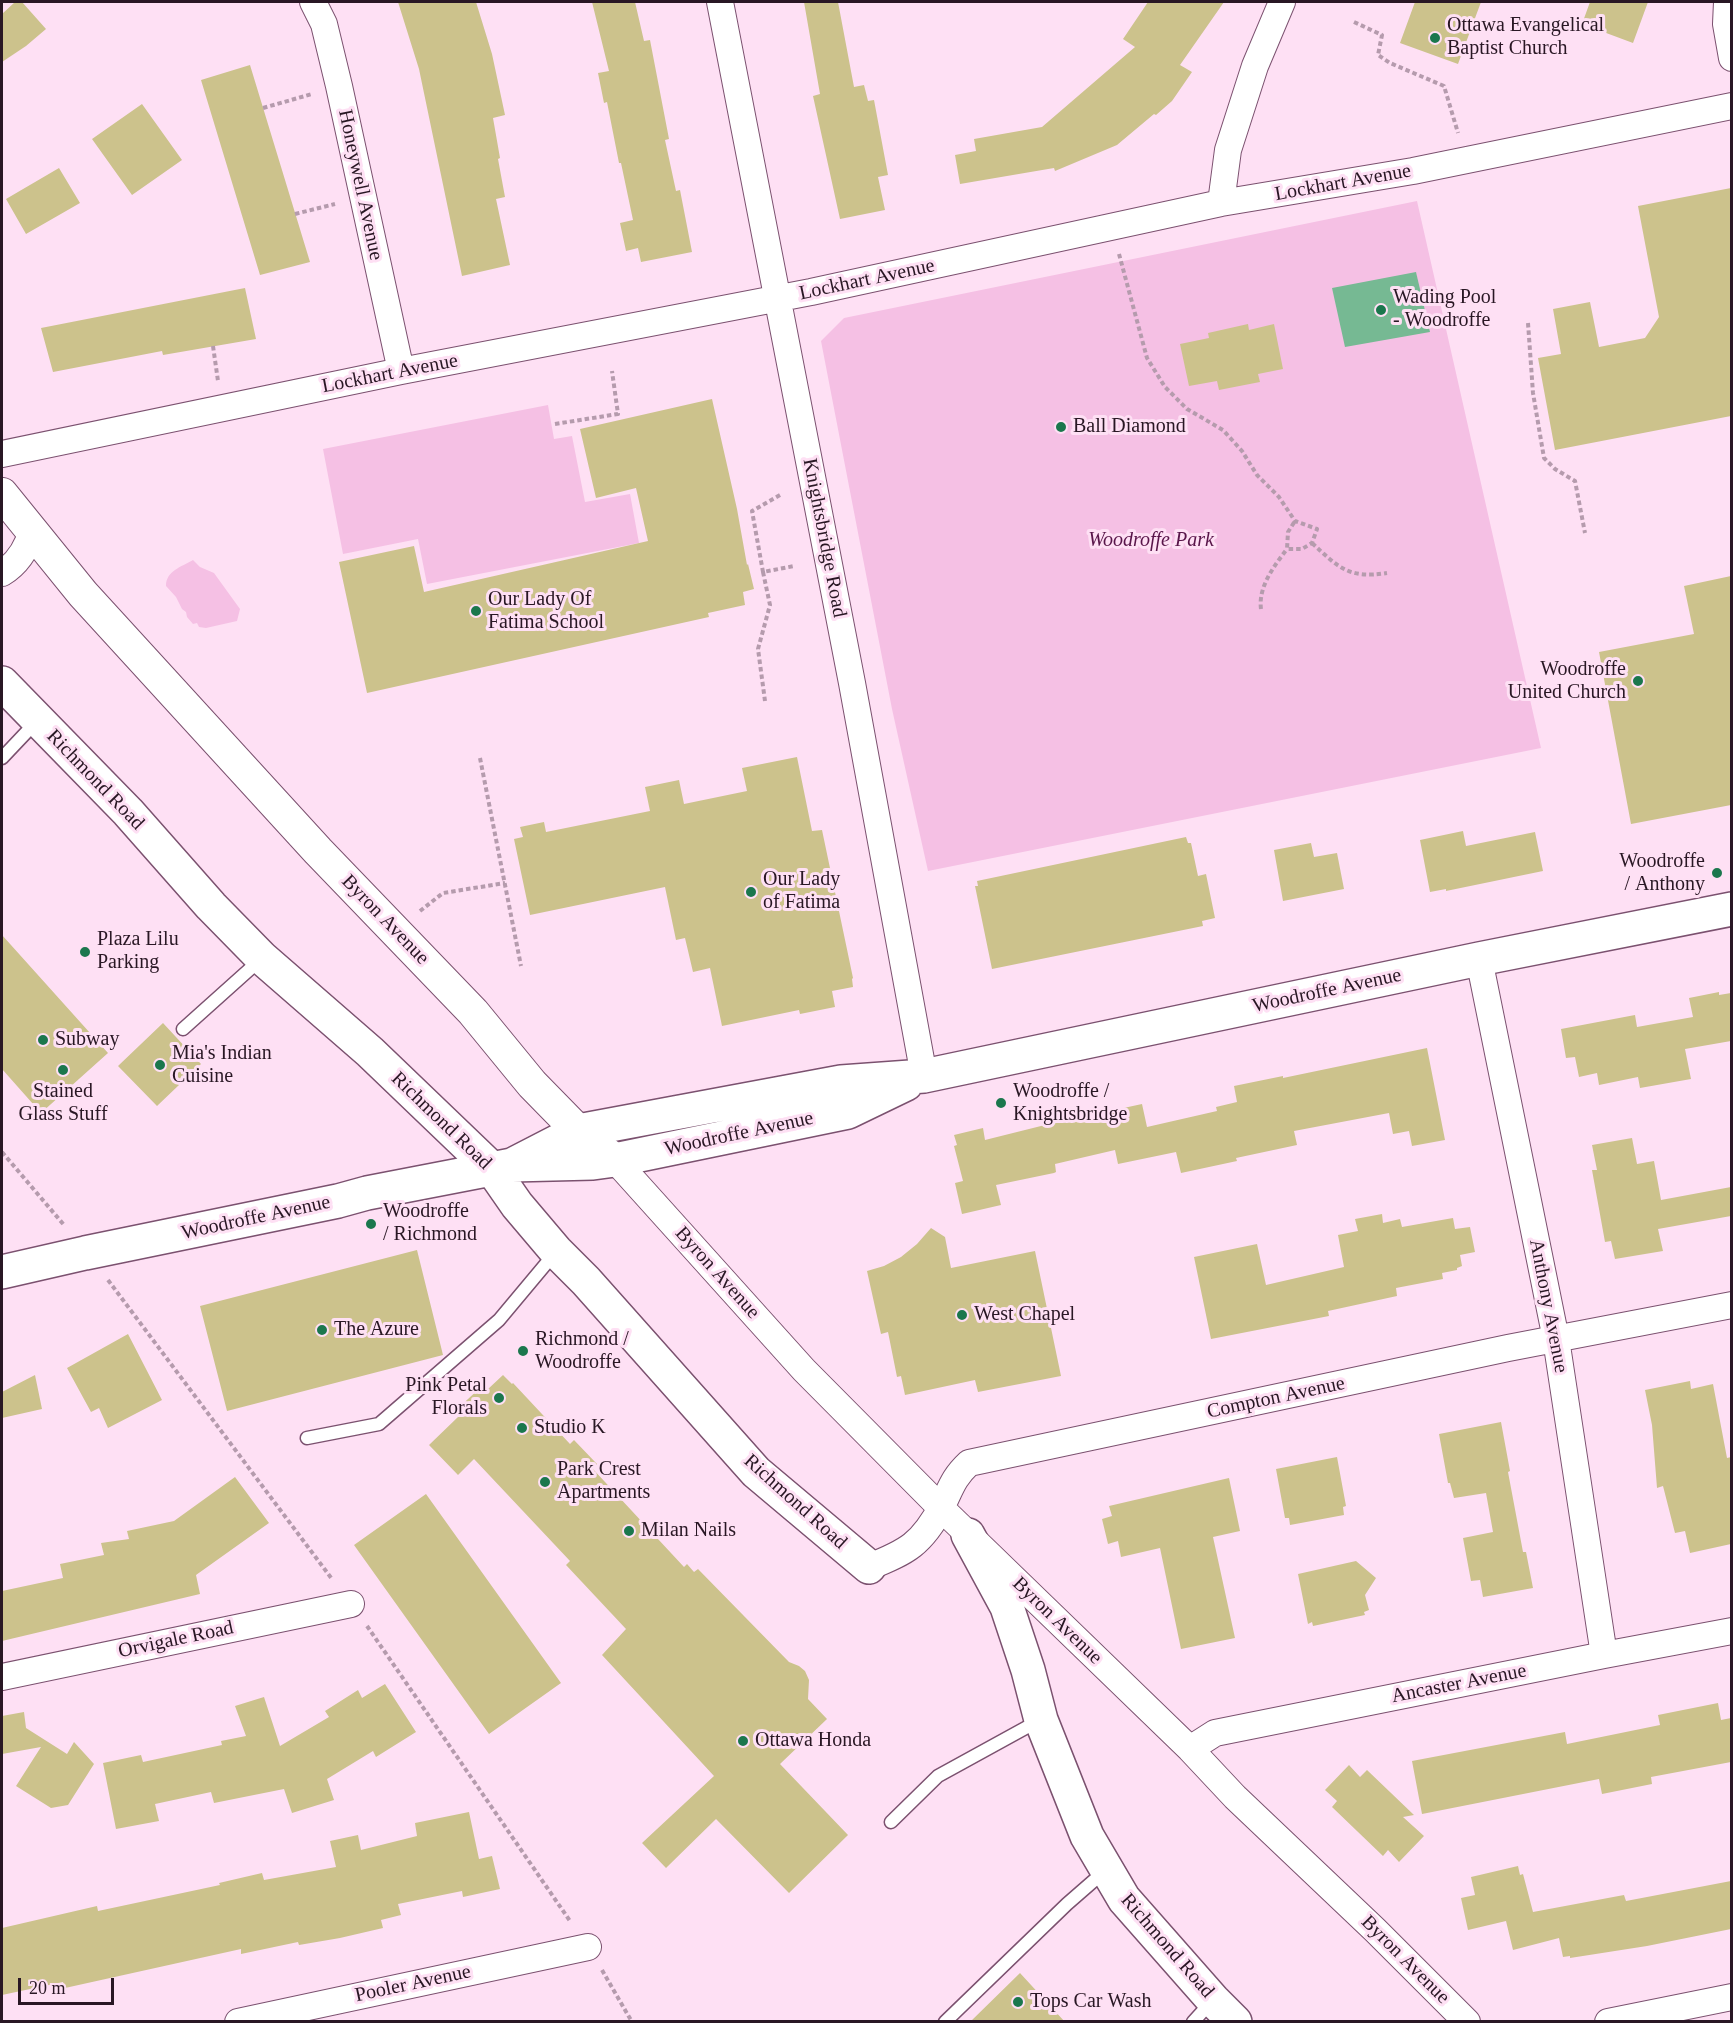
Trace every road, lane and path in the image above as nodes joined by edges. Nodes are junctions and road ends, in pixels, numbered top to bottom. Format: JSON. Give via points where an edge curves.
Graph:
{"nodes":[{"id":1,"x":313,"y":2,"type":"edge"},
{"id":2,"x":720,"y":2,"type":"edge"},
{"id":3,"x":1282,"y":2,"type":"edge"},
{"id":4,"x":1727,"y":2,"type":"edge"},
{"id":5,"x":1354,"y":22,"type":"dead end"},
{"id":6,"x":1731,"y":58,"type":"edge"},
{"id":7,"x":339,"y":86,"type":"junction"},
{"id":8,"x":1731,"y":106,"type":"edge"},
{"id":9,"x":263,"y":108,"type":"dead end"},
{"id":10,"x":1466,"y":160,"type":"junction"},
{"id":11,"x":363,"y":197,"type":"junction"},
{"id":12,"x":1221,"y":203,"type":"junction"},
{"id":13,"x":295,"y":214,"type":"dead end"},
{"id":14,"x":1122,"y":268,"type":"dead end"},
{"id":15,"x":777,"y":299,"type":"junction"},
{"id":16,"x":1528,"y":322,"type":"dead end"},
{"id":17,"x":401,"y":371,"type":"junction"},
{"id":18,"x":612,"y":371,"type":"dead end"},
{"id":19,"x":555,"y":424,"type":"dead end"},
{"id":20,"x":2,"y":454,"type":"edge"},
{"id":21,"x":2,"y":494,"type":"edge"},
{"id":22,"x":780,"y":495,"type":"dead end"},
{"id":23,"x":1295,"y":521,"type":"junction"},
{"id":24,"x":32,"y":531,"type":"junction"},
{"id":25,"x":1585,"y":533,"type":"dead end"},
{"id":26,"x":1312,"y":543,"type":"junction"},
{"id":27,"x":1287,"y":549,"type":"junction"},
{"id":28,"x":794,"y":566,"type":"dead end"},
{"id":29,"x":763,"y":572,"type":"junction"},
{"id":30,"x":2,"y":573,"type":"edge"},
{"id":31,"x":1388,"y":573,"type":"dead end"},
{"id":32,"x":1261,"y":609,"type":"dead end"},
{"id":33,"x":2,"y":683,"type":"edge"},
{"id":34,"x":765,"y":701,"type":"dead end"},
{"id":35,"x":37,"y":721,"type":"junction"},
{"id":36,"x":2,"y":758,"type":"edge"},
{"id":37,"x":480,"y":758,"type":"dead end"},
{"id":38,"x":505,"y":883,"type":"junction"},
{"id":39,"x":1731,"y":909,"type":"edge"},
{"id":40,"x":396,"y":932,"type":"junction"},
{"id":41,"x":262,"y":958,"type":"junction"},
{"id":42,"x":1479,"y":959,"type":"junction"},
{"id":43,"x":521,"y":966,"type":"dead end"},
{"id":44,"x":183,"y":1029,"type":"dead end"},
{"id":45,"x":924,"y":1076,"type":"junction"},
{"id":46,"x":578,"y":1131,"type":"junction"},
{"id":47,"x":2,"y":1152,"type":"edge"},
{"id":48,"x":604,"y":1162,"type":"junction"},
{"id":49,"x":502,"y":1167,"type":"junction"},
{"id":50,"x":556,"y":1251,"type":"junction"},
{"id":51,"x":85,"y":1253,"type":"junction"},
{"id":52,"x":2,"y":1272,"type":"edge"},
{"id":53,"x":1731,"y":1305,"type":"edge"},
{"id":54,"x":1556,"y":1339,"type":"junction"},
{"id":55,"x":307,"y":1438,"type":"dead end"},
{"id":56,"x":941,"y":1508,"type":"junction"},
{"id":57,"x":968,"y":1534,"type":"junction"},
{"id":58,"x":869,"y":1567,"type":"joint"},
{"id":59,"x":351,"y":1604,"type":"junction"},
{"id":60,"x":1731,"y":1631,"type":"edge"},
{"id":61,"x":1604,"y":1655,"type":"junction"},
{"id":62,"x":2,"y":1677,"type":"edge"},
{"id":63,"x":1041,"y":1720,"type":"junction"},
{"id":64,"x":1190,"y":1749,"type":"junction"},
{"id":65,"x":891,"y":1822,"type":"dead end"},
{"id":66,"x":1107,"y":1870,"type":"junction"},
{"id":67,"x":588,"y":1947,"type":"junction"},
{"id":68,"x":1731,"y":1997,"type":"edge"},
{"id":69,"x":1214,"y":2014,"type":"edge"},
{"id":70,"x":238,"y":2022,"type":"edge"},
{"id":71,"x":632,"y":2022,"type":"edge"},
{"id":72,"x":945,"y":2022,"type":"edge"},
{"id":73,"x":1467,"y":2022,"type":"edge"},
{"id":74,"x":1608,"y":2022,"type":"edge"}],
"edges":[{"from":1,"to":7,"type":"street","name":"Honeywell Avenue","via":[[324,24]]},
{"from":2,"to":15,"type":"street","name":"Knightsbridge Road"},
{"from":3,"to":12,"type":"street","via":[[1228,150]]},
{"from":4,"to":6,"type":"street"},
{"from":5,"to":10,"type":"path","via":[[1382,35],[1378,55],[1444,86]]},
{"from":7,"to":9,"type":"path"},
{"from":7,"to":11,"type":"street","name":"Honeywell Avenue"},
{"from":8,"to":10,"type":"street","name":"Lockhart Avenue"},
{"from":10,"to":12,"type":"street","name":"Lockhart Avenue"},
{"from":11,"to":13,"type":"path"},
{"from":11,"to":17,"type":"street","name":"Honeywell Avenue"},
{"from":12,"to":15,"type":"street","name":"Lockhart Avenue"},
{"from":14,"to":23,"type":"path","via":[[1147,358],[1165,387],[1187,409],[1223,430]]},
{"from":15,"to":17,"type":"street","name":"Lockhart Avenue"},
{"from":15,"to":45,"type":"street","name":"Knightsbridge Road"},
{"from":16,"to":25,"type":"path","via":[[1533,393],[1544,458],[1575,481]]},
{"from":17,"to":20,"type":"street","name":"Lockhart Avenue"},
{"from":18,"to":19,"type":"path","via":[[618,414]]},
{"from":21,"to":24,"type":"street","name":"Byron Avenue"},
{"from":22,"to":29,"type":"path","via":[[752,511]]},
{"from":23,"to":26,"type":"path","via":[[1317,529]]},
{"from":23,"to":27,"type":"path","via":[[1288,532]]},
{"from":24,"to":30,"type":"street","via":[[28,546]]},
{"from":24,"to":40,"type":"street","name":"Byron Avenue","via":[[83,594]]},
{"from":26,"to":27,"type":"path","via":[[1302,549]]},
{"from":26,"to":31,"type":"path","via":[[1337,566],[1355,574]]},
{"from":27,"to":32,"type":"path","via":[[1272,570],[1260,598]]},
{"from":28,"to":29,"type":"path"},
{"from":29,"to":34,"type":"path","via":[[770,605],[758,649]]},
{"from":33,"to":35,"type":"main road","name":"Richmond Road"},
{"from":35,"to":36,"type":"lane"},
{"from":35,"to":41,"type":"main road","name":"Richmond Road","via":[[128,812]]},
{"from":37,"to":38,"type":"path"},
{"from":38,"to":40,"type":"path","via":[[443,893]]},
{"from":38,"to":43,"type":"path"},
{"from":39,"to":42,"type":"main road","name":"Woodroffe Avenue"},
{"from":40,"to":46,"type":"street","name":"Byron Avenue"},
{"from":41,"to":44,"type":"lane"},
{"from":41,"to":49,"type":"main road","name":"Richmond Road"},
{"from":42,"to":45,"type":"main road","name":"Woodroffe Avenue"},
{"from":42,"to":54,"type":"street","name":"Anthony Avenue"},
{"from":45,"to":46,"type":"main road","name":"Woodroffe Avenue","via":[[841,1082]]},
{"from":45,"to":48,"type":"main road","name":"Woodroffe Avenue","via":[[848,1112]]},
{"from":46,"to":48,"type":"street","name":"Byron Avenue"},
{"from":46,"to":49,"type":"main road","name":"Woodroffe Avenue"},
{"from":47,"to":51,"type":"path"},
{"from":48,"to":49,"type":"main road","name":"Woodroffe Avenue"},
{"from":48,"to":56,"type":"street","name":"Byron Avenue"},
{"from":49,"to":50,"type":"main road","name":"Richmond Road","via":[[517,1205]]},
{"from":49,"to":51,"type":"main road","name":"Woodroffe Avenue"},
{"from":50,"to":55,"type":"lane","via":[[499,1320],[378,1425]]},
{"from":50,"to":58,"type":"main road","name":"Richmond Road","via":[[756,1472]]},
{"from":51,"to":52,"type":"main road","name":"Woodroffe Avenue"},
{"from":51,"to":59,"type":"path"},
{"from":53,"to":54,"type":"street","name":"Compton Avenue"},
{"from":54,"to":56,"type":"street","name":"Compton Avenue","via":[[969,1463],[956,1475]]},
{"from":54,"to":61,"type":"street","name":"Anthony Avenue"},
{"from":56,"to":57,"type":"street","name":"Byron Avenue"},
{"from":56,"to":58,"type":"street","name":"Compton Avenue","via":[[921,1539],[902,1554]]},
{"from":57,"to":63,"type":"main road","name":"Richmond Road","via":[[1007,1607]]},
{"from":57,"to":64,"type":"street","name":"Byron Avenue"},
{"from":59,"to":62,"type":"street","name":"Orvigale Road"},
{"from":59,"to":67,"type":"path"},
{"from":60,"to":61,"type":"street","name":"Ancaster Avenue"},
{"from":61,"to":64,"type":"street","name":"Ancaster Avenue","via":[[1215,1733]]},
{"from":63,"to":65,"type":"lane","via":[[938,1776]]},
{"from":63,"to":66,"type":"main road","name":"Richmond Road","via":[[1087,1836]]},
{"from":64,"to":73,"type":"street","name":"Byron Avenue"},
{"from":66,"to":69,"type":"main road","name":"Richmond Road","via":[[1124,1899]]},
{"from":66,"to":72,"type":"lane"},
{"from":67,"to":70,"type":"street","name":"Pooler Avenue"},
{"from":67,"to":71,"type":"path"},
{"from":68,"to":74,"type":"street"}]}
